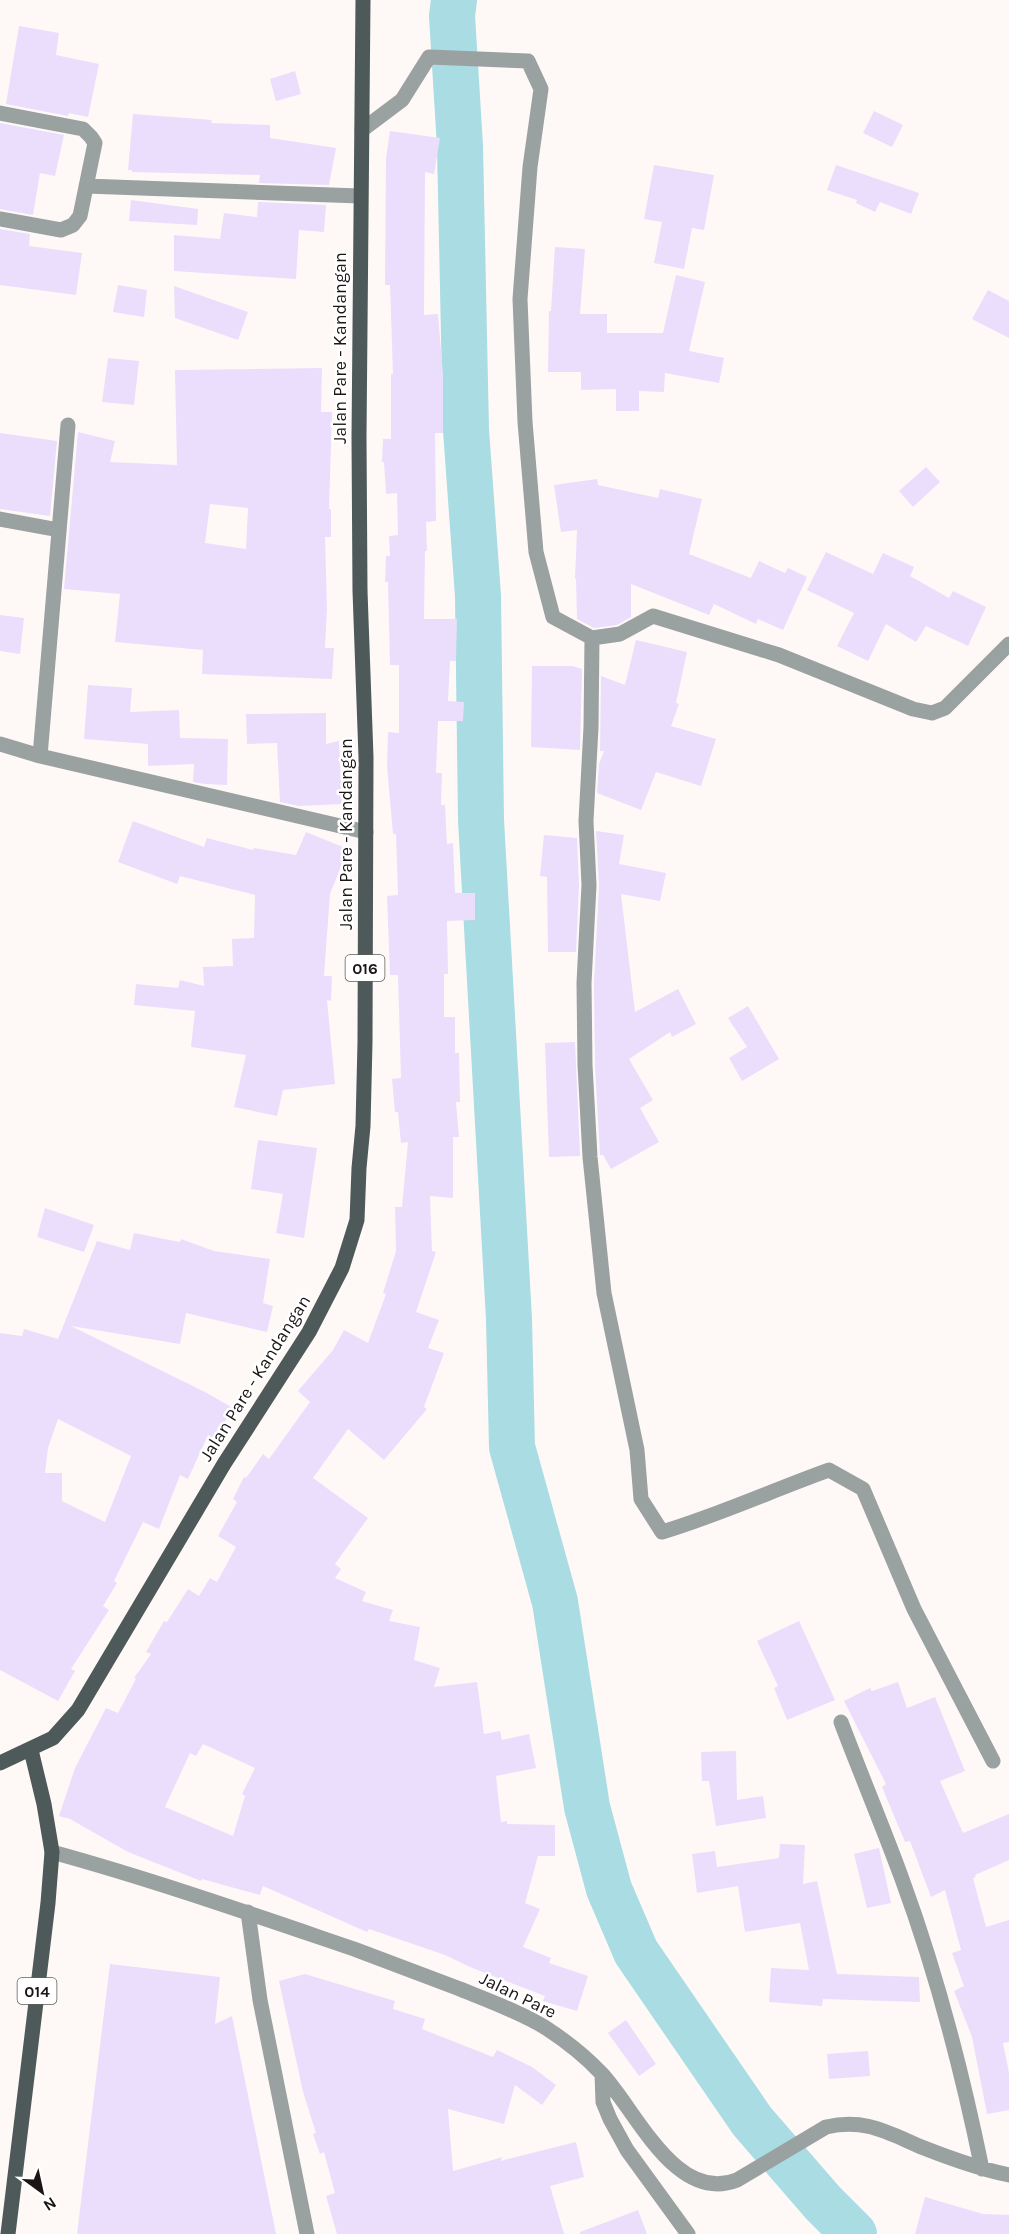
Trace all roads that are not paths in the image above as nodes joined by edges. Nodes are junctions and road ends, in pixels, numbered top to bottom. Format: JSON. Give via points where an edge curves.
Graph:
{"nodes":[{"id":1,"x":363,"y":0,"type":"edge"},
{"id":2,"x":0,"y":112,"type":"edge"},
{"id":3,"x":362,"y":130,"type":"junction"},
{"id":4,"x":86,"y":186,"type":"junction"},
{"id":5,"x":360,"y":196,"type":"junction"},
{"id":6,"x":0,"y":219,"type":"edge"},
{"id":7,"x":68,"y":425,"type":"dead end"},
{"id":8,"x":0,"y":519,"type":"edge"},
{"id":9,"x":59,"y":530,"type":"junction"},
{"id":10,"x":592,"y":638,"type":"junction"},
{"id":11,"x":1009,"y":644,"type":"edge"},
{"id":12,"x":0,"y":744,"type":"edge"},
{"id":13,"x":40,"y":756,"type":"junction"},
{"id":14,"x":366,"y":832,"type":"junction"},
{"id":15,"x":841,"y":1722,"type":"dead end"},
{"id":16,"x":31,"y":1750,"type":"junction"},
{"id":17,"x":993,"y":1761,"type":"dead end"},
{"id":18,"x":0,"y":1763,"type":"edge"},
{"id":19,"x":52,"y":1852,"type":"junction"},
{"id":20,"x":248,"y":1912,"type":"junction"},
{"id":21,"x":602,"y":2074,"type":"junction"},
{"id":22,"x":982,"y":2169,"type":"junction"},
{"id":23,"x":1009,"y":2175,"type":"edge"},
{"id":24,"x":8,"y":2234,"type":"edge"},
{"id":25,"x":307,"y":2234,"type":"edge"},
{"id":26,"x":688,"y":2234,"type":"edge"}],
"edges":[{"from":1,"to":3,"type":"main road","name":"Jalan Pare - Kandangan","number":"016"},
{"from":2,"to":4,"type":"street","via":[[83,129],[95,142]]},
{"from":3,"to":5,"type":"main road","name":"Jalan Pare - Kandangan","number":"016"},
{"from":3,"to":10,"type":"street","via":[[402,100],[429,57],[528,61],[541,89],[530,166],[520,299],[527,467],[536,552],[553,617]]},
{"from":4,"to":5,"type":"street"},
{"from":4,"to":6,"type":"street","via":[[80,216],[64,230]]},
{"from":5,"to":14,"type":"main road","name":"Jalan Pare - Kandangan","number":"016","via":[[358,437]]},
{"from":7,"to":9,"type":"street"},
{"from":8,"to":9,"type":"street"},
{"from":9,"to":13,"type":"street"},
{"from":10,"to":11,"type":"street","via":[[620,634],[653,616],[779,655],[932,713],[945,708]]},
{"from":10,"to":17,"type":"street","via":[[584,983],[589,1146],[604,1293],[637,1450],[641,1499],[662,1532],[829,1470],[863,1489],[914,1609]]},
{"from":12,"to":13,"type":"street"},
{"from":13,"to":14,"type":"street"},
{"from":14,"to":16,"type":"main road","name":"Jalan Pare - Kandangan","number":"016","via":[[363,1126],[357,1220],[348,1251],[309,1332],[218,1474],[78,1710],[52,1738]]},
{"from":15,"to":22,"type":"street","via":[[903,1880],[936,1982],[962,2074]]},
{"from":16,"to":18,"type":"main road","name":"Jalan Pare - Kandangan"},
{"from":16,"to":19,"type":"main road","number":"014"},
{"from":19,"to":20,"type":"street","name":"Jalan Pare"},
{"from":19,"to":24,"type":"main road","number":"014"},
{"from":20,"to":21,"type":"street","name":"Jalan Pare","via":[[495,2003],[546,2028]]},
{"from":20,"to":25,"type":"street","via":[[260,2000]]},
{"from":21,"to":22,"type":"street","name":"Jalan Pare","via":[[675,2167],[710,2185],[737,2180],[826,2127],[842,2123],[870,2125]]},
{"from":21,"to":26,"type":"street","via":[[603,2102],[610,2119],[627,2150]]},
{"from":22,"to":23,"type":"street","name":"Jalan Pare"}]}
